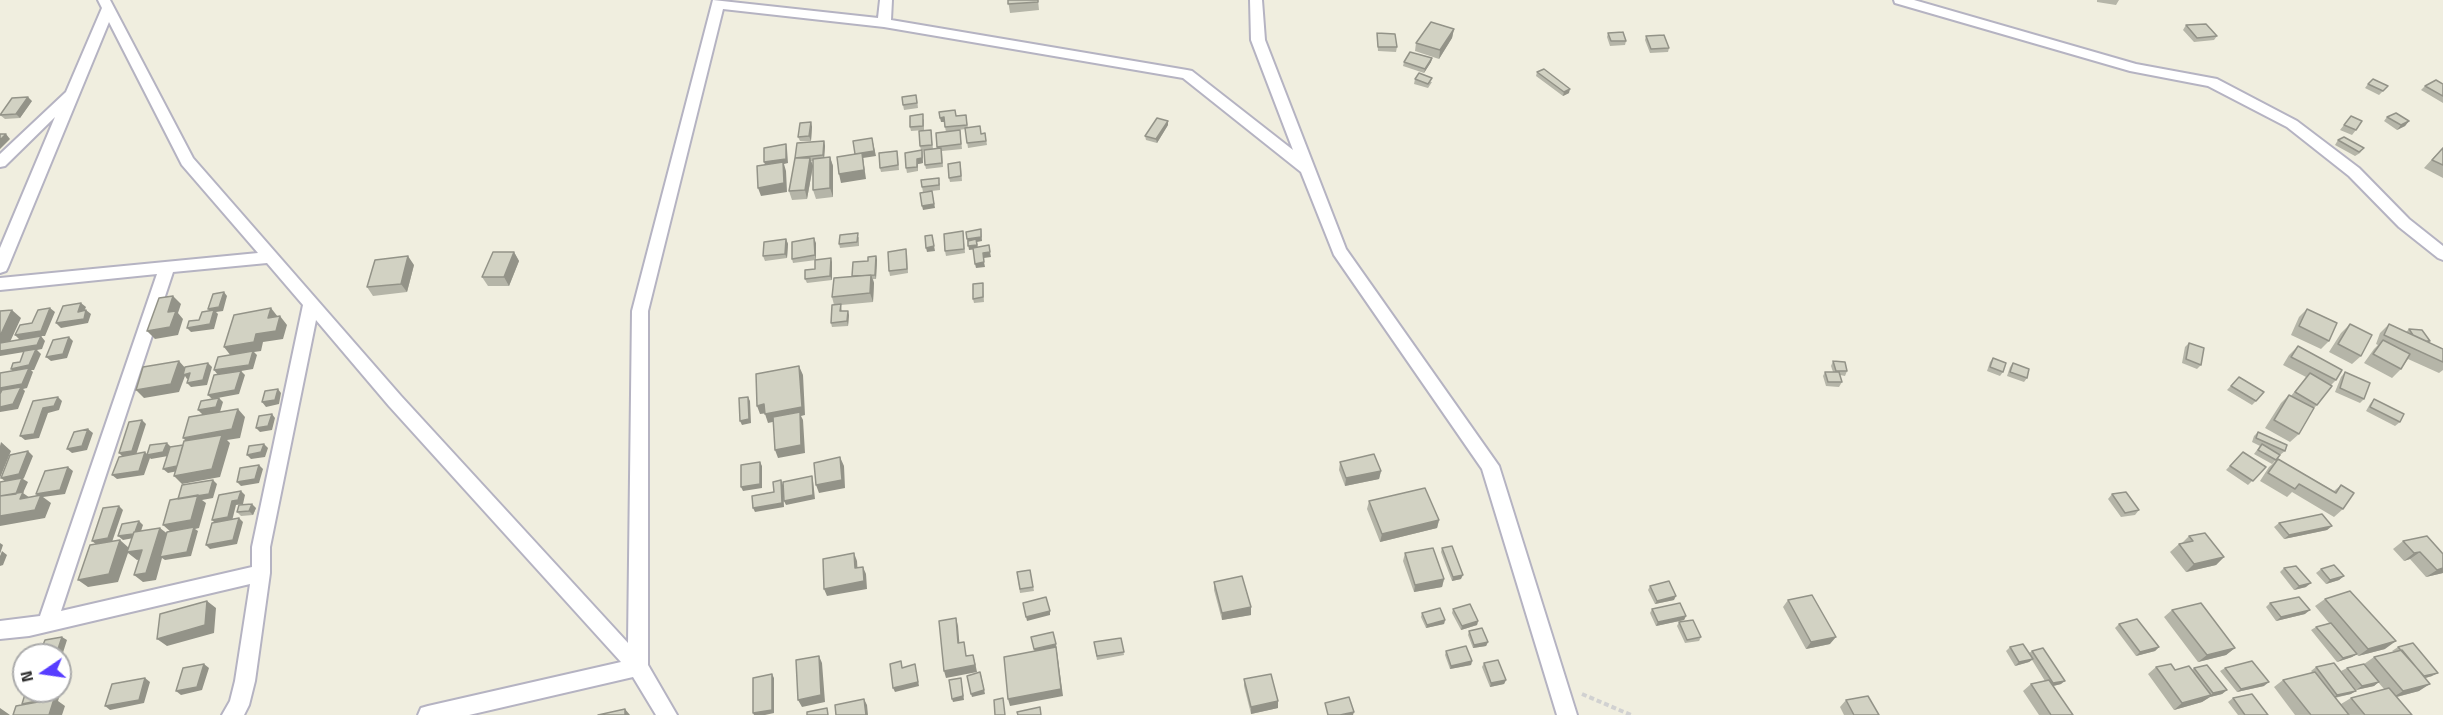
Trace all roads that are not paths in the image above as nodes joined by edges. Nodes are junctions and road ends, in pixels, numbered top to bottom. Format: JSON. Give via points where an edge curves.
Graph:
{"nodes":[{"id":1,"x":886,"y":0,"type":"edge"},
{"id":2,"x":1256,"y":0,"type":"edge"},
{"id":3,"x":1900,"y":0,"type":"edge"},
{"id":4,"x":718,"y":2,"type":"edge"},
{"id":5,"x":106,"y":5,"type":"edge"},
{"id":6,"x":884,"y":23,"type":"junction"},
{"id":7,"x":73,"y":92,"type":"junction"},
{"id":8,"x":0,"y":162,"type":"edge"},
{"id":9,"x":1307,"y":169,"type":"junction"},
{"id":10,"x":2443,"y":254,"type":"edge"},
{"id":11,"x":271,"y":257,"type":"junction"},
{"id":12,"x":0,"y":267,"type":"edge"},
{"id":13,"x":167,"y":267,"type":"junction"},
{"id":14,"x":0,"y":284,"type":"edge"},
{"id":15,"x":311,"y":304,"type":"junction"},
{"id":16,"x":261,"y":573,"type":"junction"},
{"id":17,"x":47,"y":623,"type":"junction"},
{"id":18,"x":0,"y":630,"type":"edge"},
{"id":19,"x":638,"y":667,"type":"junction"},
{"id":20,"x":232,"y":715,"type":"edge"},
{"id":21,"x":428,"y":715,"type":"edge"},
{"id":22,"x":667,"y":715,"type":"edge"},
{"id":23,"x":1567,"y":715,"type":"edge"}],
"edges":[{"from":1,"to":6,"type":"street"},
{"from":2,"to":9,"type":"street","via":[[1258,39]]},
{"from":3,"to":10,"type":"street","via":[[2135,68],[2212,82],[2292,124],[2354,172],[2404,223]]},
{"from":4,"to":6,"type":"street"},
{"from":4,"to":19,"type":"street","via":[[640,311]]},
{"from":5,"to":7,"type":"street"},
{"from":5,"to":11,"type":"street","via":[[187,160]]},
{"from":6,"to":9,"type":"street","via":[[1187,74]]},
{"from":7,"to":8,"type":"street"},
{"from":7,"to":12,"type":"street"},
{"from":9,"to":23,"type":"street","via":[[1339,251],[1491,466]]},
{"from":11,"to":13,"type":"street"},
{"from":11,"to":15,"type":"street"},
{"from":13,"to":14,"type":"street"},
{"from":13,"to":17,"type":"street"},
{"from":15,"to":16,"type":"street","via":[[261,547]]},
{"from":15,"to":19,"type":"street"},
{"from":16,"to":17,"type":"street"},
{"from":16,"to":20,"type":"street","via":[[245,681]]},
{"from":17,"to":18,"type":"street"},
{"from":19,"to":21,"type":"street"},
{"from":19,"to":22,"type":"street"}]}
